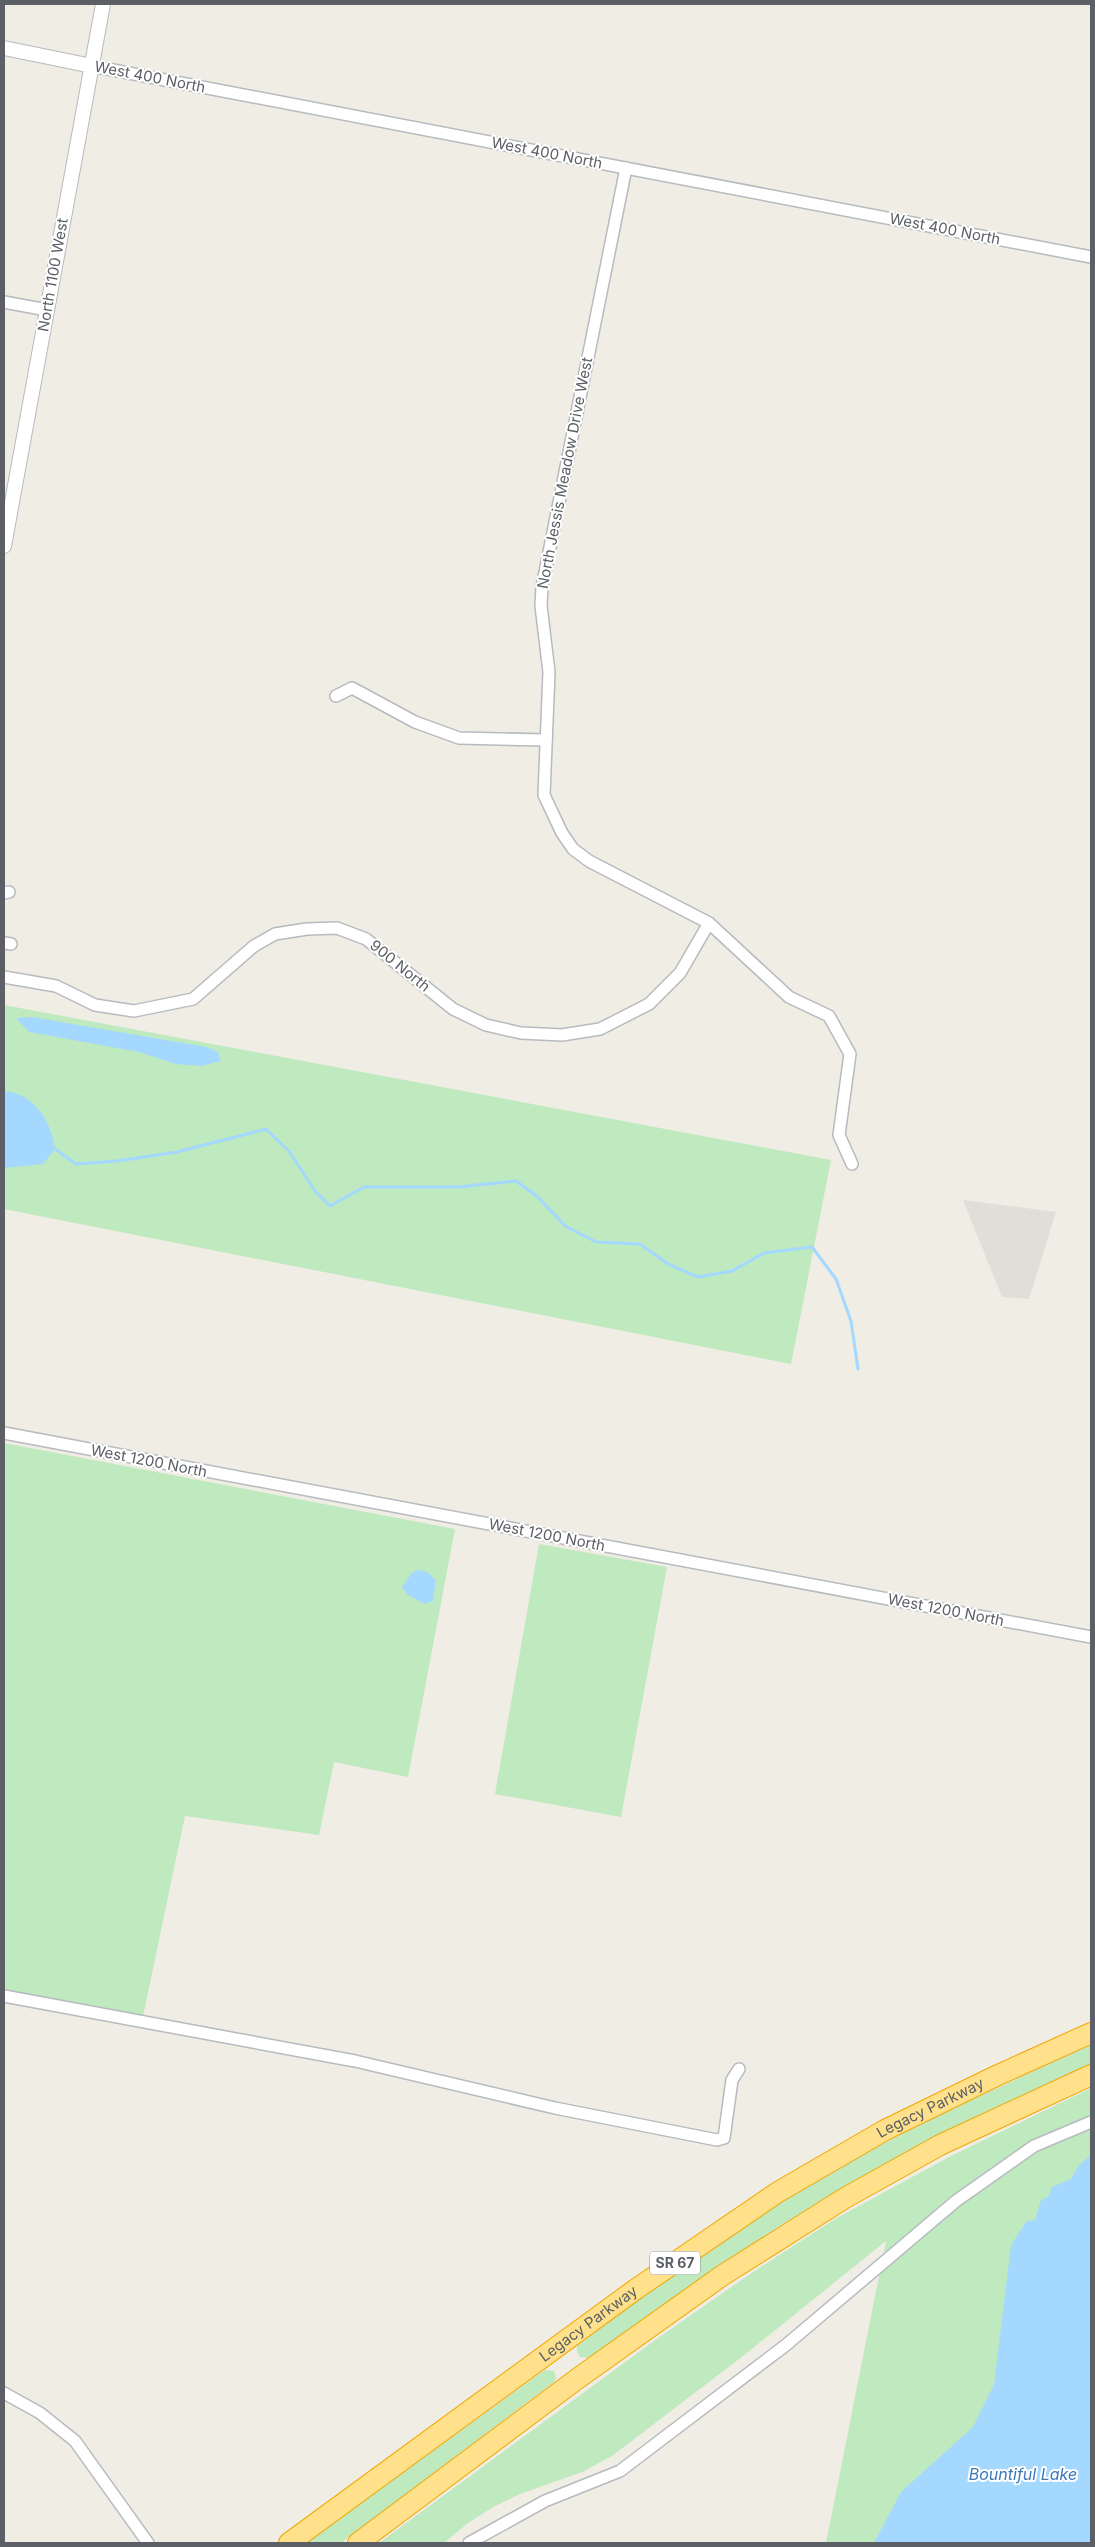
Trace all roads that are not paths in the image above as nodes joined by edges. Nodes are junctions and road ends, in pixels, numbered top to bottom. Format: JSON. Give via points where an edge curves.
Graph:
{"nodes":[{"id":1,"x":103,"y":4,"type":"edge"},
{"id":2,"x":4,"y":48,"type":"edge"},
{"id":3,"x":92,"y":66,"type":"junction"},
{"id":4,"x":626,"y":168,"type":"junction"},
{"id":5,"x":1091,"y":257,"type":"edge"},
{"id":6,"x":4,"y":302,"type":"edge"},
{"id":7,"x":47,"y":310,"type":"junction"},
{"id":8,"x":6,"y":525,"type":"edge"},
{"id":9,"x":4,"y":546,"type":"edge"},
{"id":10,"x":336,"y":696,"type":"dead end"},
{"id":11,"x":546,"y":740,"type":"junction"},
{"id":12,"x":709,"y":923,"type":"junction"},
{"id":13,"x":4,"y":977,"type":"edge"},
{"id":14,"x":852,"y":1164,"type":"dead end"},
{"id":15,"x":4,"y":1433,"type":"edge"},
{"id":16,"x":1091,"y":1637,"type":"edge"},
{"id":17,"x":4,"y":1996,"type":"edge"},
{"id":18,"x":1091,"y":2034,"type":"edge"},
{"id":19,"x":738,"y":2069,"type":"dead end"},
{"id":20,"x":1091,"y":2075,"type":"edge"},
{"id":21,"x":1091,"y":2122,"type":"edge"},
{"id":22,"x":4,"y":2393,"type":"edge"},
{"id":23,"x":148,"y":2543,"type":"edge"},
{"id":24,"x":289,"y":2543,"type":"edge"},
{"id":25,"x":358,"y":2543,"type":"edge"},
{"id":26,"x":469,"y":2543,"type":"edge"}],
"edges":[{"from":1,"to":3,"type":"street","name":"North 1100 West"},
{"from":2,"to":3,"type":"street","name":"West 400 North"},
{"from":3,"to":4,"type":"street","name":"West 400 North"},
{"from":3,"to":7,"type":"street","name":"North 1100 West"},
{"from":4,"to":5,"type":"street","name":"West 400 North"},
{"from":4,"to":11,"type":"street","name":"North Jessis Meadow Drive West","via":[[542,587],[541,606],[549,672]]},
{"from":6,"to":7,"type":"street"},
{"from":7,"to":8,"type":"street","name":"North 1100 West"},
{"from":8,"to":9,"type":"street","name":"North 1100 West"},
{"from":10,"to":11,"type":"street","via":[[352,688],[414,722],[459,738]]},
{"from":11,"to":12,"type":"street","name":"North Jessis Meadow Drive West","via":[[544,795],[573,849],[589,861]]},
{"from":12,"to":13,"type":"street","name":"900 North","via":[[680,973],[649,1004],[600,1029],[562,1035],[520,1033],[486,1025],[453,1009],[366,939],[337,928],[275,934],[254,946],[192,999],[134,1011],[94,1005],[56,986]]},
{"from":12,"to":14,"type":"street","name":"North Jessis Meadow Drive West","via":[[789,996],[829,1016],[850,1054],[839,1135]]},
{"from":15,"to":16,"type":"street","name":"West 1200 North"},
{"from":17,"to":19,"type":"street","via":[[355,2061],[555,2108],[717,2140],[724,2138],[732,2080]]},
{"from":18,"to":24,"type":"highway","name":"Legacy Parkway","number":"SR 67","via":[[885,2130],[778,2192],[629,2295]]},
{"from":20,"to":25,"type":"highway","number":"SR 67","via":[[940,2145],[845,2198],[723,2275],[577,2379]]},
{"from":21,"to":26,"type":"street","via":[[1034,2146],[956,2201],[786,2345],[620,2471],[544,2502]]},
{"from":22,"to":23,"type":"street","via":[[40,2413],[75,2441]]}]}
